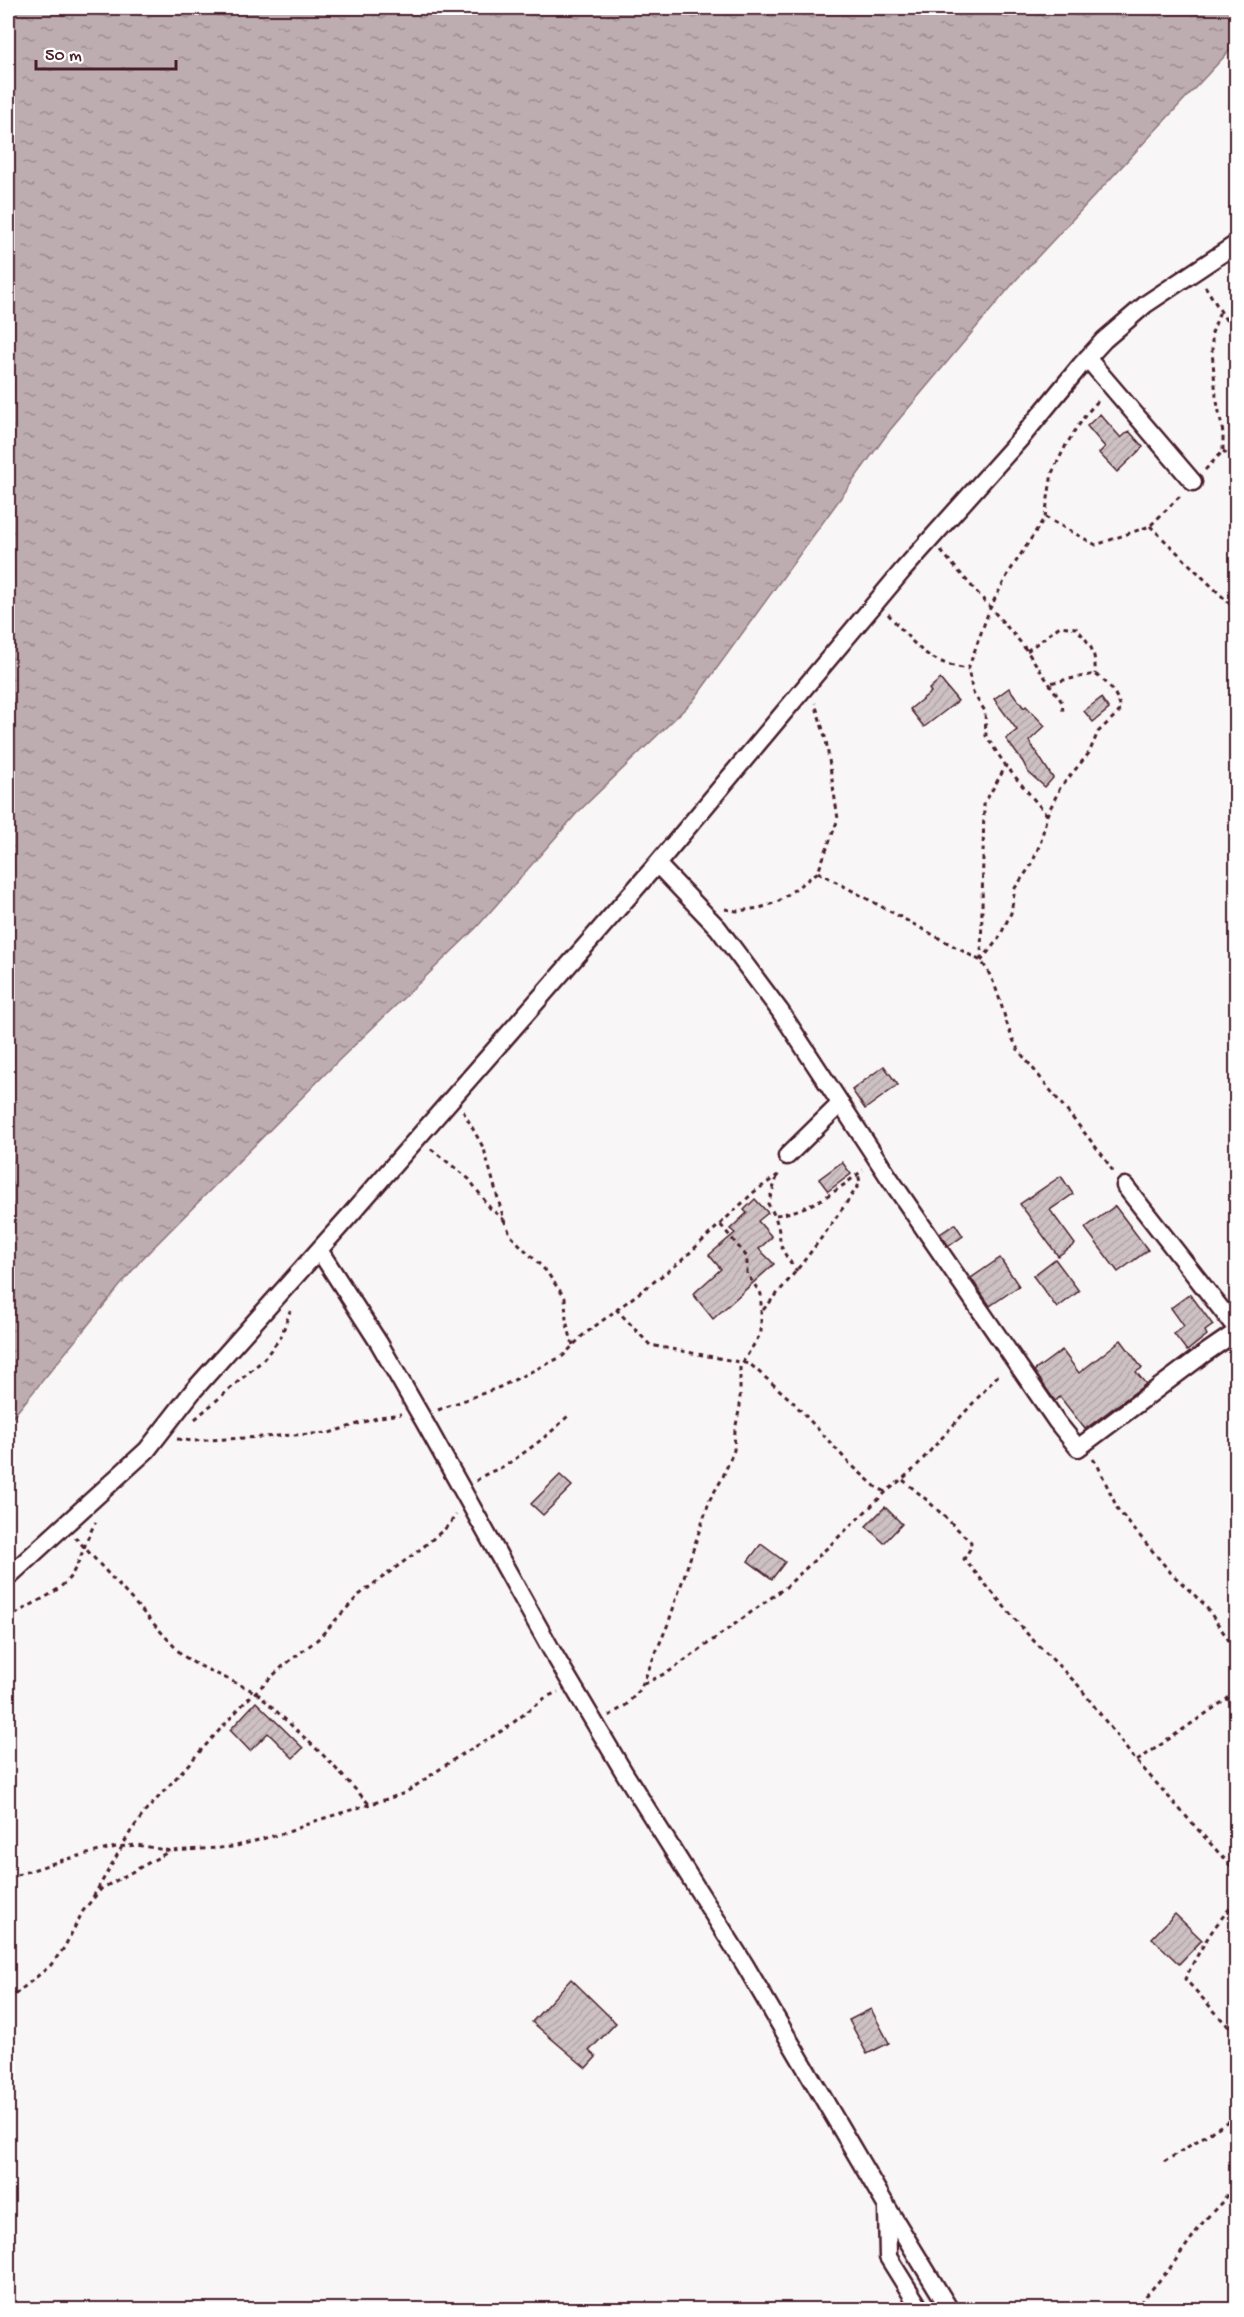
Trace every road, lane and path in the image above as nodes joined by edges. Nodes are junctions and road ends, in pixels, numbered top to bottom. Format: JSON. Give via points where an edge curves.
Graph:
{"nodes":[{"id":1,"x":1236,"y":244,"type":"edge"},
{"id":2,"x":1197,"y":271,"type":"junction"},
{"id":3,"x":1220,"y":311,"type":"junction"},
{"id":4,"x":1236,"y":321,"type":"edge"},
{"id":5,"x":1087,"y":358,"type":"junction"},
{"id":6,"x":1111,"y":386,"type":"junction"},
{"id":7,"x":1223,"y":451,"type":"junction"},
{"id":8,"x":1236,"y":459,"type":"edge"},
{"id":9,"x":1193,"y":482,"type":"junction"},
{"id":10,"x":1045,"y":518,"type":"junction"},
{"id":11,"x":1150,"y":526,"type":"junction"},
{"id":12,"x":930,"y":539,"type":"junction"},
{"id":13,"x":877,"y":601,"type":"junction"},
{"id":14,"x":990,"y":608,"type":"junction"},
{"id":15,"x":1236,"y":610,"type":"edge"},
{"id":16,"x":1027,"y":651,"type":"junction"},
{"id":17,"x":968,"y":669,"type":"junction"},
{"id":18,"x":1095,"y":674,"type":"junction"},
{"id":19,"x":1049,"y":682,"type":"junction"},
{"id":20,"x":808,"y":685,"type":"junction"},
{"id":21,"x":1063,"y":712,"type":"dead end"},
{"id":22,"x":1006,"y":766,"type":"junction"},
{"id":23,"x":1047,"y":815,"type":"junction"},
{"id":24,"x":657,"y":864,"type":"junction"},
{"id":25,"x":818,"y":872,"type":"junction"},
{"id":26,"x":703,"y":912,"type":"junction"},
{"id":27,"x":981,"y":961,"type":"junction"},
{"id":28,"x":453,"y":1097,"type":"junction"},
{"id":29,"x":840,"y":1104,"type":"junction"},
{"id":30,"x":417,"y":1139,"type":"junction"},
{"id":31,"x":787,"y":1155,"type":"joint"},
{"id":32,"x":877,"y":1159,"type":"junction"},
{"id":33,"x":858,"y":1174,"type":"junction"},
{"id":34,"x":778,"y":1175,"type":"junction"},
{"id":35,"x":1125,"y":1186,"type":"joint"},
{"id":36,"x":776,"y":1215,"type":"junction"},
{"id":37,"x":504,"y":1220,"type":"junction"},
{"id":38,"x":720,"y":1224,"type":"junction"},
{"id":39,"x":319,"y":1250,"type":"junction"},
{"id":40,"x":797,"y":1271,"type":"junction"},
{"id":41,"x":616,"y":1309,"type":"junction"},
{"id":42,"x":290,"y":1311,"type":"dead end"},
{"id":43,"x":761,"y":1311,"type":"junction"},
{"id":44,"x":1236,"y":1330,"type":"edge"},
{"id":45,"x":573,"y":1345,"type":"junction"},
{"id":46,"x":1015,"y":1360,"type":"junction"},
{"id":47,"x":742,"y":1361,"type":"junction"},
{"id":48,"x":419,"y":1413,"type":"junction"},
{"id":49,"x":568,"y":1416,"type":"dead end"},
{"id":50,"x":193,"y":1422,"type":"dead end"},
{"id":51,"x":184,"y":1430,"type":"dead end"},
{"id":52,"x":175,"y":1438,"type":"junction"},
{"id":53,"x":169,"y":1445,"type":"dead end"},
{"id":54,"x":1078,"y":1448,"type":"junction"},
{"id":55,"x":903,"y":1480,"type":"junction"},
{"id":56,"x":886,"y":1492,"type":"junction"},
{"id":57,"x":467,"y":1497,"type":"junction"},
{"id":58,"x":100,"y":1516,"type":"dead end"},
{"id":59,"x":62,"y":1527,"type":"junction"},
{"id":60,"x":85,"y":1546,"type":"junction"},
{"id":61,"x":8,"y":1577,"type":"edge"},
{"id":62,"x":8,"y":1620,"type":"edge"},
{"id":63,"x":1236,"y":1651,"type":"edge"},
{"id":64,"x":643,"y":1684,"type":"junction"},
{"id":65,"x":575,"y":1689,"type":"junction"},
{"id":66,"x":1236,"y":1692,"type":"edge"},
{"id":67,"x":256,"y":1693,"type":"junction"},
{"id":68,"x":1227,"y":1699,"type":"junction"},
{"id":69,"x":1236,"y":1709,"type":"edge"},
{"id":70,"x":593,"y":1720,"type":"junction"},
{"id":71,"x":1137,"y":1761,"type":"junction"},
{"id":72,"x":370,"y":1805,"type":"junction"},
{"id":73,"x":122,"y":1846,"type":"junction"},
{"id":74,"x":171,"y":1851,"type":"junction"},
{"id":75,"x":1236,"y":1872,"type":"edge"},
{"id":76,"x":8,"y":1878,"type":"edge"},
{"id":77,"x":93,"y":1897,"type":"junction"},
{"id":78,"x":1236,"y":1902,"type":"edge"},
{"id":79,"x":8,"y":2000,"type":"edge"},
{"id":80,"x":1236,"y":2035,"type":"edge"},
{"id":81,"x":1236,"y":2113,"type":"edge"},
{"id":82,"x":1230,"y":2120,"type":"junction"},
{"id":83,"x":1236,"y":2129,"type":"edge"},
{"id":84,"x":1164,"y":2162,"type":"dead end"},
{"id":85,"x":1236,"y":2182,"type":"edge"},
{"id":86,"x":886,"y":2207,"type":"junction"},
{"id":87,"x":921,"y":2310,"type":"edge"},
{"id":88,"x":950,"y":2310,"type":"edge"},
{"id":89,"x":1134,"y":2310,"type":"edge"}],
"edges":[{"from":1,"to":2,"type":"street"},
{"from":2,"to":3,"type":"path"},
{"from":2,"to":5,"type":"street","via":[[1146,304]]},
{"from":3,"to":4,"type":"path","via":[[1226,320]]},
{"from":3,"to":7,"type":"path","via":[[1212,333],[1212,351]]},
{"from":5,"to":6,"type":"street"},
{"from":5,"to":12,"type":"street"},
{"from":6,"to":9,"type":"street"},
{"from":6,"to":10,"type":"path","via":[[1086,414],[1061,454],[1052,473]]},
{"from":7,"to":8,"type":"path"},
{"from":7,"to":9,"type":"path"},
{"from":9,"to":11,"type":"path"},
{"from":10,"to":11,"type":"path","via":[[1096,544]]},
{"from":10,"to":14,"type":"path"},
{"from":11,"to":15,"type":"path"},
{"from":12,"to":13,"type":"street"},
{"from":12,"to":14,"type":"path"},
{"from":13,"to":17,"type":"path","via":[[925,655],[947,666]]},
{"from":13,"to":20,"type":"street"},
{"from":14,"to":16,"type":"path"},
{"from":14,"to":17,"type":"path"},
{"from":16,"to":18,"type":"path","via":[[1060,626],[1076,628],[1096,657]]},
{"from":16,"to":19,"type":"path"},
{"from":17,"to":22,"type":"path","via":[[973,693],[985,711],[986,736]]},
{"from":18,"to":19,"type":"path"},
{"from":18,"to":23,"type":"path","via":[[1113,692],[1120,710],[1098,732],[1089,753],[1060,788]]},
{"from":19,"to":21,"type":"path","via":[[1062,702]]},
{"from":20,"to":24,"type":"street"},
{"from":20,"to":25,"type":"path","via":[[826,740],[838,819]]},
{"from":22,"to":23,"type":"path"},
{"from":22,"to":27,"type":"path","via":[[984,804]]},
{"from":23,"to":27,"type":"path","via":[[1032,864],[1015,888],[1011,914]]},
{"from":24,"to":26,"type":"street"},
{"from":24,"to":28,"type":"street"},
{"from":25,"to":26,"type":"path","via":[[779,901],[760,908]]},
{"from":25,"to":27,"type":"path"},
{"from":26,"to":29,"type":"street","via":[[780,1011]]},
{"from":27,"to":35,"type":"path","via":[[997,988],[1003,1016],[1019,1051]]},
{"from":28,"to":30,"type":"street"},
{"from":28,"to":37,"type":"path","via":[[484,1149]]},
{"from":29,"to":31,"type":"street"},
{"from":29,"to":32,"type":"street"},
{"from":30,"to":37,"type":"path","via":[[469,1179]]},
{"from":30,"to":39,"type":"street"},
{"from":31,"to":34,"type":"path"},
{"from":32,"to":33,"type":"path"},
{"from":32,"to":46,"type":"street"},
{"from":33,"to":36,"type":"path","via":[[843,1187],[794,1213]]},
{"from":33,"to":40,"type":"path","via":[[858,1186]]},
{"from":34,"to":36,"type":"path","via":[[768,1204]]},
{"from":34,"to":38,"type":"path"},
{"from":35,"to":44,"type":"street"},
{"from":36,"to":40,"type":"path","via":[[780,1241]]},
{"from":37,"to":45,"type":"path","via":[[511,1236],[546,1271],[565,1299]]},
{"from":38,"to":41,"type":"path","via":[[680,1262]]},
{"from":38,"to":43,"type":"path","via":[[747,1257],[747,1274],[761,1294]]},
{"from":39,"to":48,"type":"street"},
{"from":39,"to":59,"type":"street","via":[[201,1382],[147,1450]]},
{"from":40,"to":43,"type":"path"},
{"from":41,"to":45,"type":"path"},
{"from":41,"to":47,"type":"path","via":[[650,1345]]},
{"from":42,"to":50,"type":"path","via":[[280,1337],[262,1361]]},
{"from":43,"to":47,"type":"path","via":[[760,1333]]},
{"from":44,"to":54,"type":"street"},
{"from":45,"to":48,"type":"path","via":[[563,1356],[500,1387],[461,1403]]},
{"from":46,"to":54,"type":"street"},
{"from":46,"to":55,"type":"path"},
{"from":47,"to":56,"type":"path","via":[[773,1382],[849,1463]]},
{"from":47,"to":64,"type":"path","via":[[734,1450],[710,1499],[681,1590]]},
{"from":48,"to":52,"type":"path","via":[[380,1417],[329,1433],[193,1441]]},
{"from":48,"to":57,"type":"street"},
{"from":49,"to":57,"type":"path","via":[[533,1447],[505,1466],[486,1472]]},
{"from":51,"to":52,"type":"path"},
{"from":52,"to":53,"type":"path"},
{"from":54,"to":63,"type":"path","via":[[1098,1466],[1118,1510],[1205,1605]]},
{"from":55,"to":56,"type":"path"},
{"from":55,"to":71,"type":"path","via":[[971,1542],[964,1559],[1030,1637],[1078,1685]]},
{"from":56,"to":64,"type":"path","via":[[786,1587],[670,1671]]},
{"from":57,"to":65,"type":"street"},
{"from":57,"to":67,"type":"path","via":[[448,1526],[359,1595],[318,1639]]},
{"from":58,"to":60,"type":"path"},
{"from":59,"to":60,"type":"path"},
{"from":59,"to":61,"type":"street"},
{"from":60,"to":62,"type":"path","via":[[69,1578]]},
{"from":60,"to":67,"type":"path","via":[[182,1655]]},
{"from":64,"to":70,"type":"path","via":[[626,1705]]},
{"from":65,"to":70,"type":"street"},
{"from":65,"to":72,"type":"path","via":[[546,1697],[505,1729],[405,1793]]},
{"from":66,"to":68,"type":"path"},
{"from":67,"to":72,"type":"path"},
{"from":67,"to":73,"type":"path","via":[[145,1812]]},
{"from":68,"to":69,"type":"path"},
{"from":68,"to":71,"type":"path"},
{"from":70,"to":86,"type":"street","via":[[745,1965]]},
{"from":71,"to":75,"type":"path"},
{"from":72,"to":74,"type":"path","via":[[233,1847]]},
{"from":73,"to":74,"type":"path"},
{"from":73,"to":76,"type":"path"},
{"from":73,"to":77,"type":"path"},
{"from":74,"to":77,"type":"path"},
{"from":77,"to":79,"type":"path","via":[[56,1959]]},
{"from":78,"to":80,"type":"path","via":[[1222,1917],[1185,1979]]},
{"from":81,"to":82,"type":"path"},
{"from":82,"to":83,"type":"path"},
{"from":82,"to":84,"type":"path"},
{"from":85,"to":89,"type":"path"},
{"from":86,"to":87,"type":"street","via":[[888,2256]]},
{"from":86,"to":88,"type":"street"}]}
